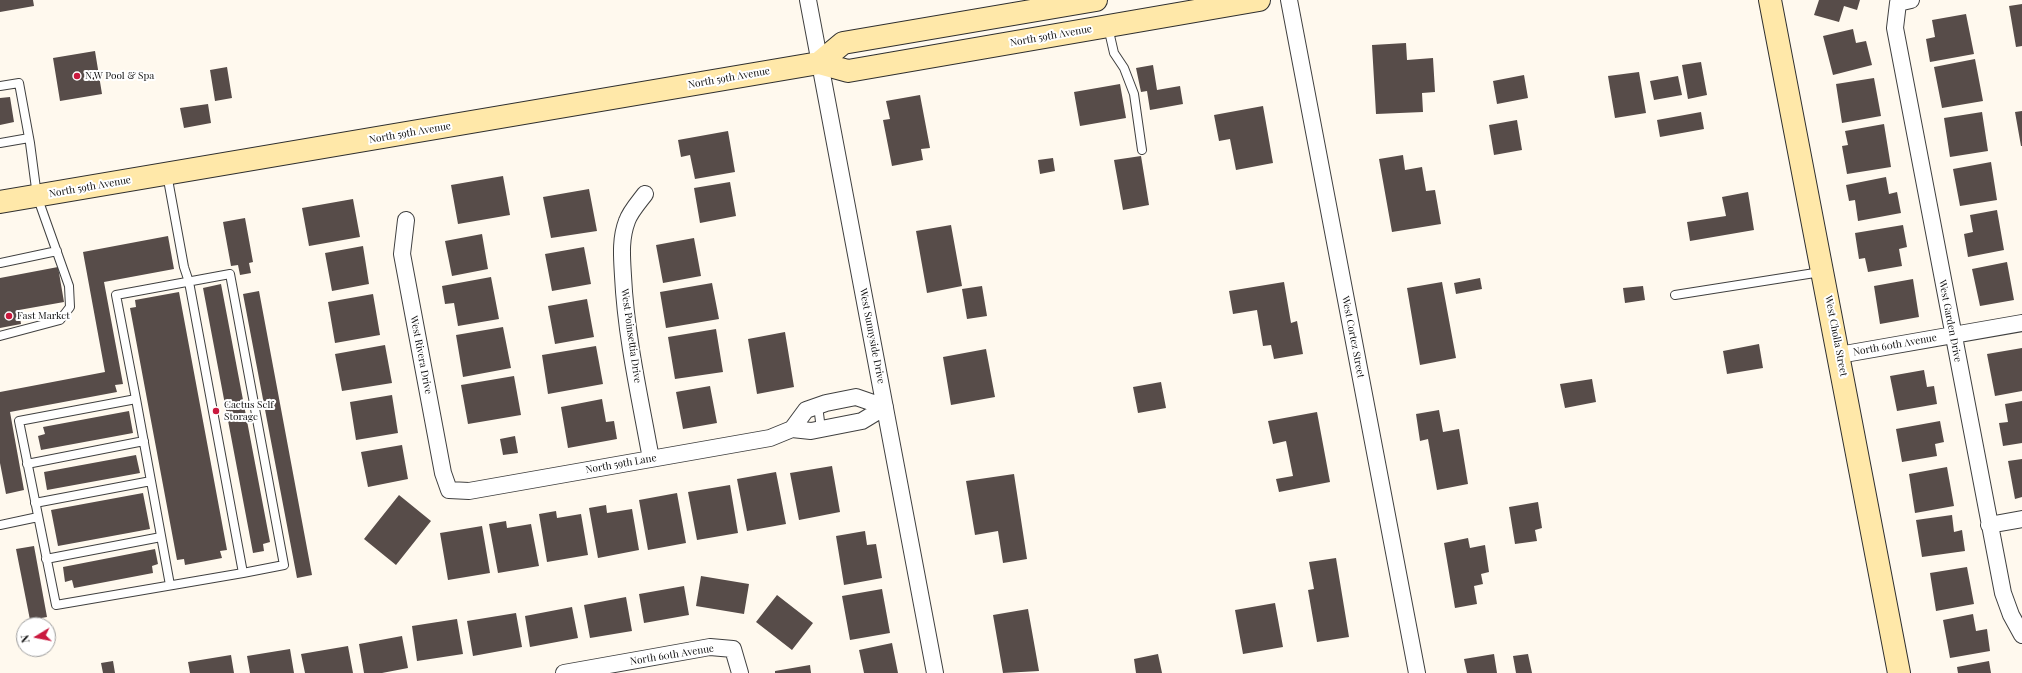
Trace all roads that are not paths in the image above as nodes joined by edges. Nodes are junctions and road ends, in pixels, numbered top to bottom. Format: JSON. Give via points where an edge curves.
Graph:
{"nodes":[{"id":1,"x":808,"y":0,"type":"edge"},
{"id":2,"x":1096,"y":0,"type":"edge"},
{"id":3,"x":1259,"y":0,"type":"edge"},
{"id":4,"x":1289,"y":0,"type":"edge"},
{"id":5,"x":1770,"y":0,"type":"edge"},
{"id":6,"x":1904,"y":2,"type":"edge"},
{"id":7,"x":1108,"y":26,"type":"junction"},
{"id":8,"x":819,"y":63,"type":"junction"},
{"id":9,"x":0,"y":86,"type":"edge"},
{"id":10,"x":29,"y":138,"type":"junction"},
{"id":11,"x":0,"y":143,"type":"edge"},
{"id":12,"x":1142,"y":150,"type":"dead end"},
{"id":13,"x":167,"y":174,"type":"junction"},
{"id":14,"x":645,"y":194,"type":"dead end"},
{"id":15,"x":37,"y":196,"type":"junction"},
{"id":16,"x":0,"y":202,"type":"edge"},
{"id":17,"x":406,"y":220,"type":"dead end"},
{"id":18,"x":57,"y":252,"type":"junction"},
{"id":19,"x":0,"y":263,"type":"edge"},
{"id":20,"x":1824,"y":272,"type":"junction"},
{"id":21,"x":189,"y":282,"type":"junction"},
{"id":22,"x":1675,"y":295,"type":"dead end"},
{"id":23,"x":2022,"y":322,"type":"edge"},
{"id":24,"x":1953,"y":335,"type":"junction"},
{"id":25,"x":0,"y":336,"type":"edge"},
{"id":26,"x":1839,"y":355,"type":"junction"},
{"id":27,"x":136,"y":399,"type":"junction"},
{"id":28,"x":818,"y":406,"type":"junction"},
{"id":29,"x":885,"y":407,"type":"junction"},
{"id":30,"x":792,"y":429,"type":"junction"},
{"id":31,"x":822,"y":429,"type":"junction"},
{"id":32,"x":144,"y":441,"type":"junction"},
{"id":33,"x":652,"y":459,"type":"junction"},
{"id":34,"x":27,"y":464,"type":"junction"},
{"id":35,"x":151,"y":481,"type":"junction"},
{"id":36,"x":449,"y":490,"type":"joint"},
{"id":37,"x":35,"y":503,"type":"junction"},
{"id":38,"x":38,"y":518,"type":"junction"},
{"id":39,"x":2022,"y":519,"type":"edge"},
{"id":40,"x":0,"y":525,"type":"edge"},
{"id":41,"x":1989,"y":525,"type":"junction"},
{"id":42,"x":161,"y":537,"type":"junction"},
{"id":43,"x":46,"y":558,"type":"junction"},
{"id":44,"x":243,"y":573,"type":"junction"},
{"id":45,"x":170,"y":585,"type":"junction"},
{"id":46,"x":2022,"y":635,"type":"edge"},
{"id":47,"x":564,"y":673,"type":"edge"},
{"id":48,"x":740,"y":673,"type":"edge"},
{"id":49,"x":935,"y":673,"type":"edge"},
{"id":50,"x":1417,"y":673,"type":"edge"},
{"id":51,"x":1899,"y":673,"type":"edge"}],
"edges":[{"from":1,"to":8,"type":"street","name":"West Sunnyside Drive"},
{"from":2,"to":8,"type":"main road","via":[[843,43]]},
{"from":3,"to":7,"type":"main road","name":"North 59th Avenue"},
{"from":4,"to":50,"type":"street","name":"West Cortez Street"},
{"from":5,"to":20,"type":"main road","name":"West Cholla Street"},
{"from":6,"to":24,"type":"street","name":"West Garden Drive","via":[[1895,28]]},
{"from":7,"to":8,"type":"main road","name":"North 59th Avenue","via":[[848,71]]},
{"from":7,"to":12,"type":"lane","via":[[1114,54],[1124,68],[1134,94]]},
{"from":8,"to":13,"type":"main road","name":"North 59th Avenue"},
{"from":8,"to":29,"type":"street","name":"West Sunnyside Drive"},
{"from":9,"to":10,"type":"lane","via":[[19,83]]},
{"from":10,"to":11,"type":"lane"},
{"from":10,"to":15,"type":"lane"},
{"from":13,"to":15,"type":"main road","name":"North 59th Avenue"},
{"from":13,"to":21,"type":"lane"},
{"from":14,"to":33,"type":"street","name":"West Poinsettia Drive","via":[[627,220],[622,257],[624,302]]},
{"from":15,"to":16,"type":"main road","name":"North 59th Avenue"},
{"from":15,"to":18,"type":"lane"},
{"from":17,"to":36,"type":"street","name":"West Rivera Drive","via":[[402,254],[443,473]]},
{"from":18,"to":19,"type":"lane"},
{"from":18,"to":25,"type":"lane","via":[[69,286],[70,307],[60,320]]},
{"from":20,"to":22,"type":"lane"},
{"from":20,"to":26,"type":"main road","name":"West Cholla Street"},
{"from":21,"to":27,"type":"lane","via":[[116,295]]},
{"from":21,"to":44,"type":"lane"},
{"from":21,"to":44,"type":"lane","via":[[230,274],[284,565]]},
{"from":23,"to":24,"type":"street","name":"North 60th Avenue"},
{"from":24,"to":26,"type":"street","name":"North 60th Avenue"},
{"from":24,"to":41,"type":"street","name":"West Garden Drive"},
{"from":26,"to":51,"type":"main road","name":"West Cholla Street"},
{"from":27,"to":32,"type":"lane"},
{"from":27,"to":34,"type":"lane","via":[[19,421]]},
{"from":28,"to":29,"type":"street","via":[[856,397]]},
{"from":28,"to":30,"type":"street","via":[[806,410]]},
{"from":28,"to":31,"type":"lane"},
{"from":29,"to":31,"type":"street","name":"North 59th Lane","via":[[862,421]]},
{"from":29,"to":49,"type":"street","name":"West Sunnyside Drive"},
{"from":30,"to":31,"type":"street","name":"North 59th Lane"},
{"from":30,"to":33,"type":"street","name":"North 59th Lane","via":[[770,438]]},
{"from":32,"to":34,"type":"lane"},
{"from":32,"to":35,"type":"lane"},
{"from":33,"to":36,"type":"street","name":"North 59th Lane","via":[[469,491]]},
{"from":34,"to":37,"type":"lane"},
{"from":35,"to":37,"type":"lane"},
{"from":35,"to":42,"type":"lane"},
{"from":37,"to":38,"type":"lane"},
{"from":38,"to":40,"type":"lane"},
{"from":38,"to":43,"type":"lane"},
{"from":39,"to":41,"type":"street"},
{"from":41,"to":46,"type":"street","name":"West Garden Drive","via":[[2003,593]]},
{"from":42,"to":43,"type":"lane"},
{"from":42,"to":45,"type":"lane"},
{"from":43,"to":45,"type":"lane","via":[[56,605]]},
{"from":44,"to":45,"type":"lane"},
{"from":47,"to":48,"type":"street","name":"North 60th Avenue","via":[[710,646],[733,649]]}]}
